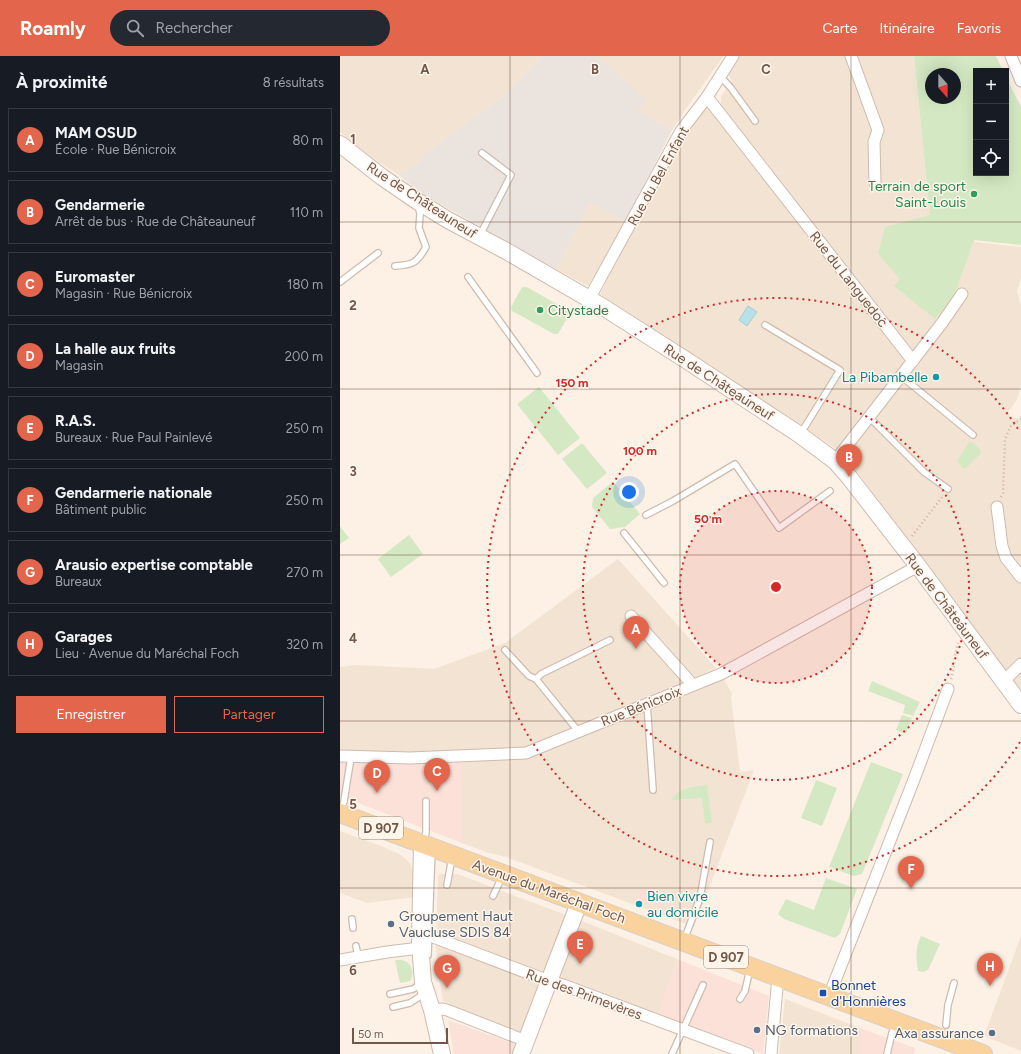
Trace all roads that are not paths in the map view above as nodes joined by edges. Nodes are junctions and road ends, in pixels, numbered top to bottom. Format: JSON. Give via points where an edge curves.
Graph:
{"nodes":[{"id":1,"x":733,"y":56,"type":"edge"},
{"id":2,"x":851,"y":56,"type":"edge"},
{"id":3,"x":1010,"y":56,"type":"edge"},
{"id":4,"x":720,"y":76,"type":"junction"},
{"id":5,"x":1021,"y":80,"type":"edge"},
{"id":6,"x":707,"y":97,"type":"junction"},
{"id":7,"x":755,"y":122,"type":"dead end"},
{"id":8,"x":340,"y":144,"type":"edge"},
{"id":9,"x":482,"y":152,"type":"dead end"},
{"id":10,"x":875,"y":183,"type":"dead end"},
{"id":11,"x":417,"y":201,"type":"junction"},
{"id":12,"x":479,"y":237,"type":"junction"},
{"id":13,"x":378,"y":253,"type":"dead end"},
{"id":14,"x":395,"y":266,"type":"dead end"},
{"id":15,"x":468,"y":277,"type":"dead end"},
{"id":16,"x":340,"y":282,"type":"edge"},
{"id":17,"x":962,"y":294,"type":"dead end"},
{"id":18,"x":589,"y":299,"type":"junction"},
{"id":19,"x":765,"y":325,"type":"dead end"},
{"id":20,"x":913,"y":361,"type":"junction"},
{"id":21,"x":537,"y":373,"type":"dead end"},
{"id":22,"x":901,"y":376,"type":"junction"},
{"id":23,"x":869,"y":417,"type":"junction"},
{"id":24,"x":800,"y":435,"type":"junction"},
{"id":25,"x":973,"y":435,"type":"dead end"},
{"id":26,"x":835,"y":461,"type":"junction"},
{"id":27,"x":948,"y":489,"type":"road end"},
{"id":28,"x":830,"y":491,"type":"dead end"},
{"id":29,"x":997,"y":507,"type":"road end"},
{"id":30,"x":646,"y":515,"type":"dead end"},
{"id":31,"x":624,"y":533,"type":"dead end"},
{"id":32,"x":918,"y":566,"type":"junction"},
{"id":33,"x":1021,"y":577,"type":"edge"},
{"id":34,"x":664,"y":583,"type":"dead end"},
{"id":35,"x":631,"y":616,"type":"dead end"},
{"id":36,"x":610,"y":640,"type":"dead end"},
{"id":37,"x":504,"y":650,"type":"dead end"},
{"id":38,"x":1021,"y":664,"type":"edge"},
{"id":39,"x":536,"y":679,"type":"junction"},
{"id":40,"x":1003,"y":682,"type":"junction"},
{"id":41,"x":693,"y":685,"type":"junction"},
{"id":42,"x":948,"y":689,"type":"road end"},
{"id":43,"x":646,"y":704,"type":"junction"},
{"id":44,"x":1021,"y":705,"type":"edge"},
{"id":45,"x":578,"y":731,"type":"junction"},
{"id":46,"x":345,"y":757,"type":"edge"},
{"id":47,"x":653,"y":790,"type":"dead end"},
{"id":48,"x":426,"y":801,"type":"dead end"},
{"id":49,"x":341,"y":813,"type":"edge"},
{"id":50,"x":710,"y":842,"type":"dead end"},
{"id":51,"x":427,"y":846,"type":"junction"},
{"id":52,"x":452,"y":855,"type":"junction"},
{"id":53,"x":502,"y":874,"type":"junction"},
{"id":54,"x":447,"y":885,"type":"dead end"},
{"id":55,"x":493,"y":896,"type":"dead end"},
{"id":56,"x":579,"y":903,"type":"junction"},
{"id":57,"x":352,"y":919,"type":"dead end"},
{"id":58,"x":353,"y":928,"type":"dead end"},
{"id":59,"x":423,"y":939,"type":"junction"},
{"id":60,"x":684,"y":941,"type":"junction"},
{"id":61,"x":356,"y":946,"type":"dead end"},
{"id":62,"x":358,"y":957,"type":"junction"},
{"id":63,"x":340,"y":960,"type":"edge"},
{"id":64,"x":751,"y":967,"type":"junction"},
{"id":65,"x":778,"y":976,"type":"junction"},
{"id":66,"x":549,"y":981,"type":"junction"},
{"id":67,"x":426,"y":982,"type":"junction"},
{"id":68,"x":954,"y":983,"type":"dead end"},
{"id":69,"x":703,"y":985,"type":"dead end"},
{"id":70,"x":390,"y":994,"type":"dead end"},
{"id":71,"x":829,"y":996,"type":"junction"},
{"id":72,"x":740,"y":999,"type":"dead end"},
{"id":73,"x":393,"y":1007,"type":"dead end"},
{"id":74,"x":432,"y":1010,"type":"junction"},
{"id":75,"x":897,"y":1021,"type":"junction"},
{"id":76,"x":946,"y":1024,"type":"dead end"},
{"id":77,"x":683,"y":1030,"type":"junction"},
{"id":78,"x":524,"y":1047,"type":"edge"},
{"id":79,"x":442,"y":1054,"type":"edge"},
{"id":80,"x":672,"y":1054,"type":"edge"},
{"id":81,"x":748,"y":1054,"type":"edge"},
{"id":82,"x":771,"y":1054,"type":"edge"},
{"id":83,"x":887,"y":1054,"type":"edge"},
{"id":84,"x":983,"y":1054,"type":"edge"}],
"edges":[{"from":1,"to":4,"type":"street","name":"Rue du Bel Enfant"},
{"from":2,"to":10,"type":"street","via":[[878,130],[874,142]]},
{"from":3,"to":5,"type":"street"},
{"from":4,"to":6,"type":"street","name":"Rue du Bel Enfant"},
{"from":4,"to":7,"type":"lane"},
{"from":6,"to":18,"type":"street","name":"Rue du Bel Enfant","via":[[680,132]]},
{"from":6,"to":20,"type":"street","name":"Rue du Languedoc"},
{"from":8,"to":11,"type":"main road","name":"Rue de Châteauneuf"},
{"from":9,"to":12,"type":"lane","via":[[511,175]]},
{"from":11,"to":12,"type":"main road","name":"Rue de Châteauneuf"},
{"from":11,"to":14,"type":"lane","via":[[420,214],[419,228],[426,247],[420,259],[408,266]]},
{"from":12,"to":18,"type":"main road","name":"Rue de Châteauneuf"},
{"from":13,"to":16,"type":"lane"},
{"from":15,"to":21,"type":"lane"},
{"from":17,"to":20,"type":"street"},
{"from":18,"to":24,"type":"main road","name":"Rue de Châteauneuf"},
{"from":19,"to":24,"type":"lane","via":[[840,370]]},
{"from":20,"to":22,"type":"street"},
{"from":22,"to":23,"type":"street"},
{"from":22,"to":25,"type":"lane"},
{"from":23,"to":26,"type":"street"},
{"from":23,"to":27,"type":"lane","via":[[924,472]]},
{"from":24,"to":26,"type":"main road","name":"Rue de Châteauneuf"},
{"from":26,"to":32,"type":"main road","name":"Rue de Châteauneuf"},
{"from":28,"to":30,"type":"lane","via":[[779,528],[735,464]]},
{"from":29,"to":33,"type":"street","via":[[1006,558]]},
{"from":31,"to":34,"type":"lane"},
{"from":32,"to":40,"type":"main road","name":"Rue de Châteauneuf"},
{"from":32,"to":41,"type":"street","name":"Rue Bénicroix","via":[[721,674]]},
{"from":35,"to":41,"type":"street"},
{"from":36,"to":39,"type":"lane","via":[[541,674]]},
{"from":37,"to":39,"type":"lane","via":[[529,676]]},
{"from":38,"to":40,"type":"street"},
{"from":39,"to":45,"type":"lane"},
{"from":40,"to":44,"type":"main road","name":"Rue de Châteauneuf"},
{"from":41,"to":43,"type":"street","name":"Rue Bénicroix"},
{"from":42,"to":71,"type":"street"},
{"from":43,"to":45,"type":"street","name":"Rue Bénicroix"},
{"from":43,"to":47,"type":"lane"},
{"from":45,"to":46,"type":"street","name":"Rue Bénicroix","via":[[526,752],[410,758]]},
{"from":46,"to":49,"type":"lane","via":[[344,801]]},
{"from":48,"to":51,"type":"lane"},
{"from":49,"to":51,"type":"main road","name":"Avenue du Maréchal Foch","number":"D 907"},
{"from":50,"to":60,"type":"lane","via":[[700,898]]},
{"from":51,"to":52,"type":"main road","name":"Avenue du Maréchal Foch","number":"D 907"},
{"from":51,"to":59,"type":"main road"},
{"from":52,"to":53,"type":"main road","name":"Avenue du Maréchal Foch","number":"D 907"},
{"from":52,"to":54,"type":"lane"},
{"from":53,"to":55,"type":"lane"},
{"from":53,"to":56,"type":"main road","name":"Avenue du Maréchal Foch","number":"D 907"},
{"from":56,"to":60,"type":"main road","name":"Avenue du Maréchal Foch","number":"D 907"},
{"from":56,"to":66,"type":"main road"},
{"from":57,"to":58,"type":"lane"},
{"from":59,"to":62,"type":"street","via":[[387,952]]},
{"from":59,"to":66,"type":"street","name":"Rue des Primevères"},
{"from":59,"to":67,"type":"main road"},
{"from":60,"to":64,"type":"main road","name":"Avenue du Maréchal Foch","number":"D 907"},
{"from":61,"to":62,"type":"lane"},
{"from":62,"to":63,"type":"street"},
{"from":64,"to":65,"type":"main road","name":"Avenue du Maréchal Foch","number":"D 907"},
{"from":64,"to":72,"type":"lane","via":[[745,991]]},
{"from":65,"to":71,"type":"main road","name":"Avenue du Maréchal Foch","number":"D 907"},
{"from":65,"to":82,"type":"street"},
{"from":66,"to":77,"type":"street","name":"Rue des Primevères","via":[[574,988]]},
{"from":66,"to":78,"type":"main road"},
{"from":67,"to":70,"type":"lane"},
{"from":67,"to":73,"type":"lane","via":[[410,1003]]},
{"from":67,"to":74,"type":"main road"},
{"from":68,"to":76,"type":"lane"},
{"from":69,"to":77,"type":"lane"},
{"from":71,"to":75,"type":"main road","name":"Avenue du Maréchal Foch","number":"D 907"},
{"from":74,"to":78,"type":"street","via":[[447,1010]]},
{"from":74,"to":79,"type":"main road"},
{"from":75,"to":83,"type":"lane"},
{"from":75,"to":84,"type":"main road","name":"Avenue du Maréchal Foch","number":"D 907"},
{"from":77,"to":80,"type":"lane"},
{"from":77,"to":81,"type":"street","name":"Rue des Primevères"}]}
